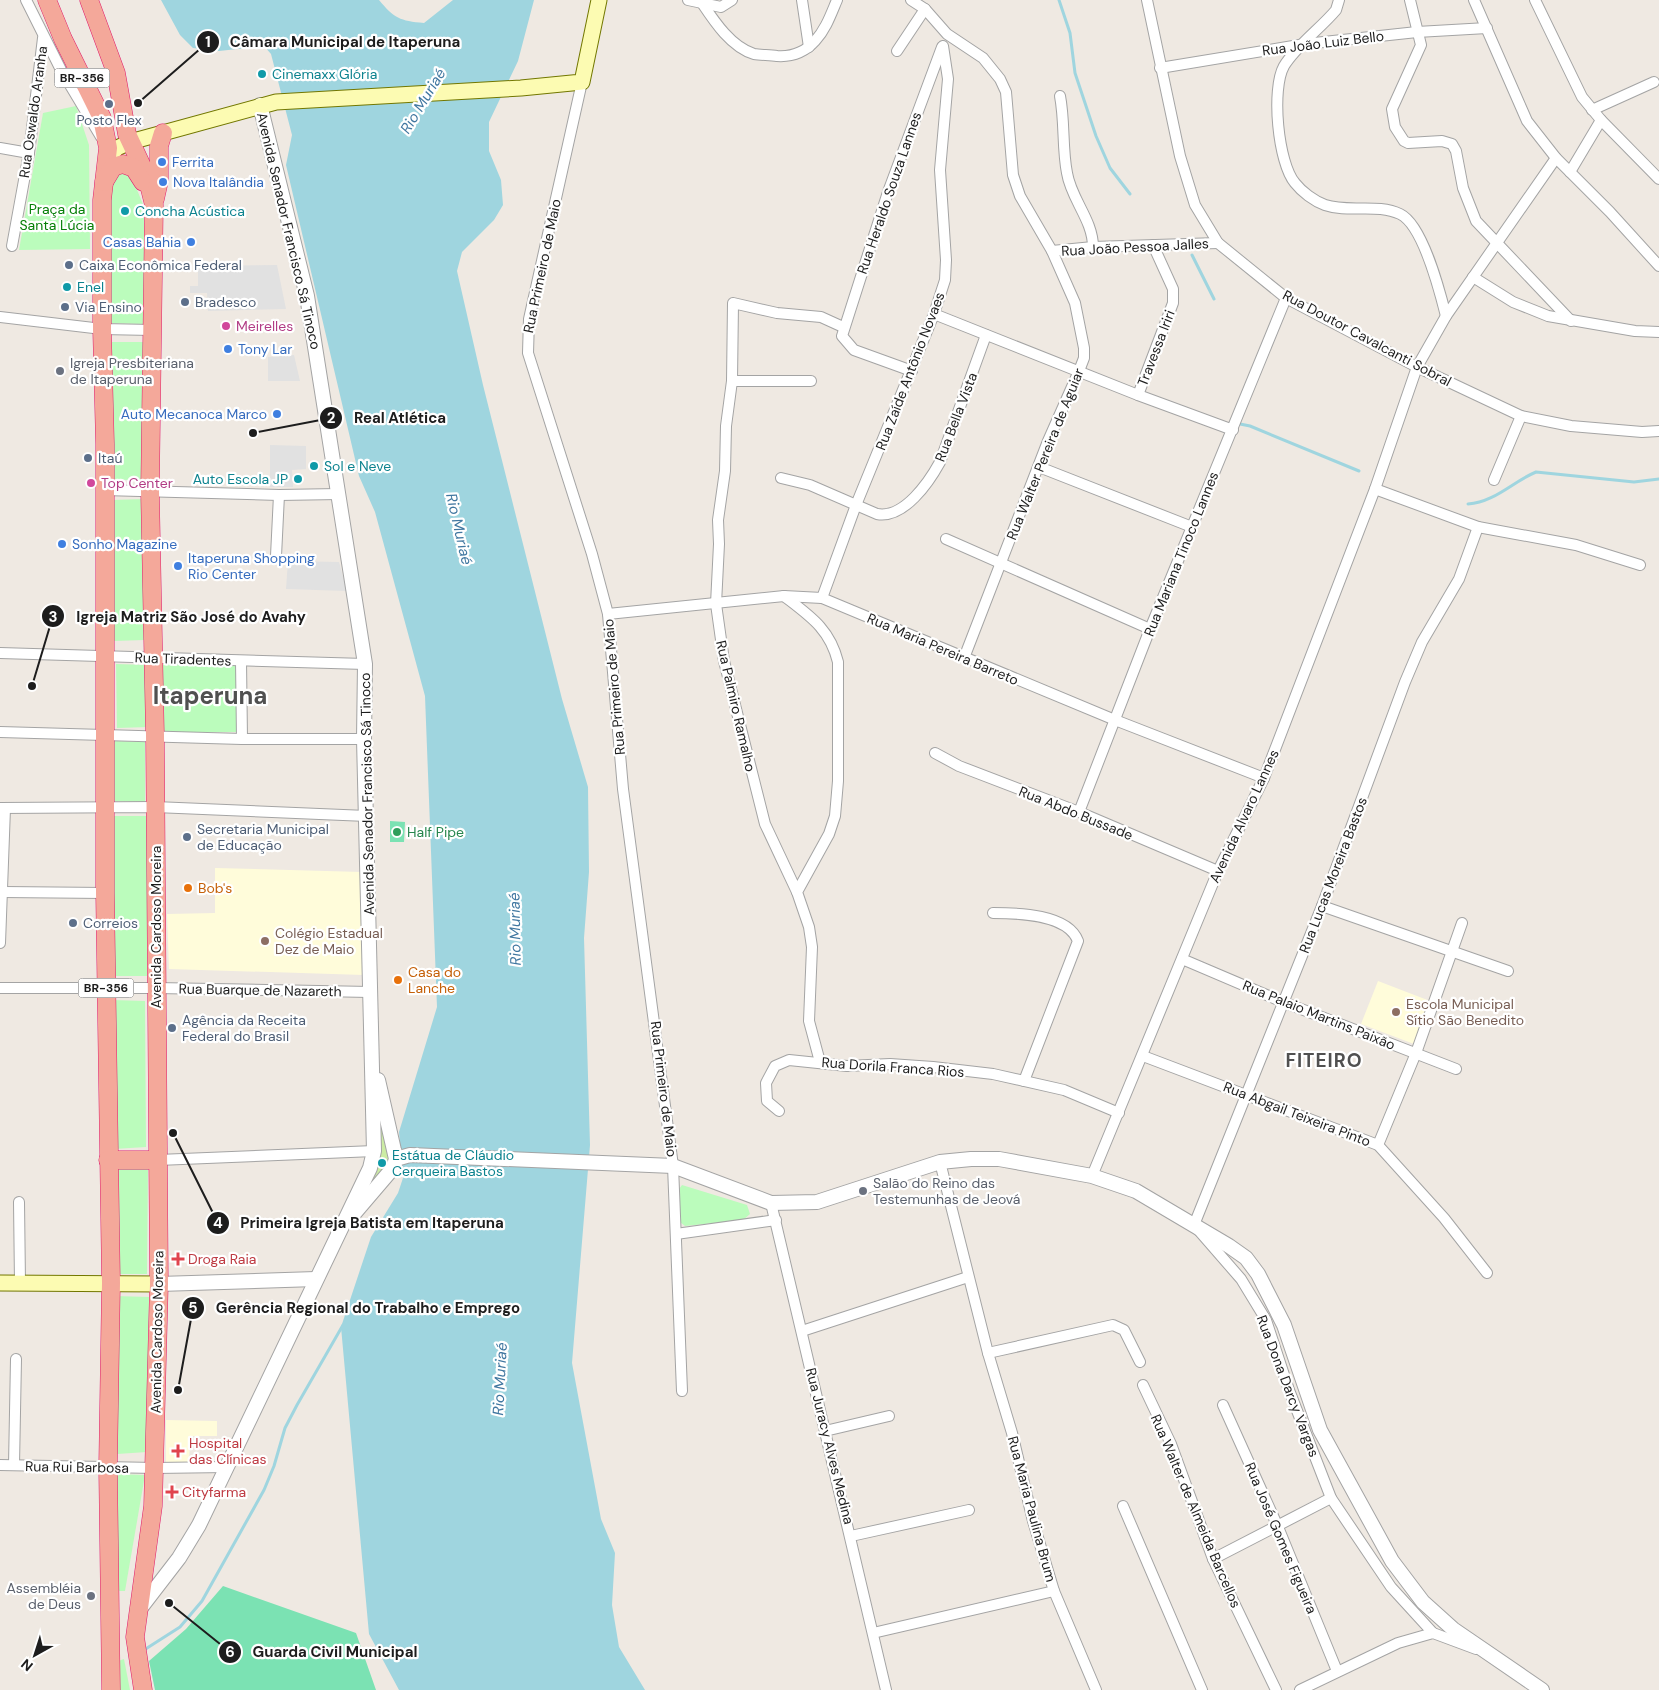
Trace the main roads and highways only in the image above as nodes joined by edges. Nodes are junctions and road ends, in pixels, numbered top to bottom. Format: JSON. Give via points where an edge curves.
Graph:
{"nodes":[{"id":1,"x":47,"y":0,"type":"edge"},
{"id":2,"x":89,"y":0,"type":"edge"},
{"id":3,"x":599,"y":0,"type":"edge"},
{"id":4,"x":163,"y":133,"type":"junction"},
{"id":5,"x":130,"y":142,"type":"junction"},
{"id":6,"x":108,"y":153,"type":"junction"},
{"id":7,"x":104,"y":183,"type":"junction"},
{"id":8,"x":154,"y":205,"type":"junction"},
{"id":9,"x":108,"y":1160,"type":"junction"},
{"id":10,"x":158,"y":1160,"type":"junction"},
{"id":11,"x":0,"y":1283,"type":"edge"},
{"id":12,"x":110,"y":1283,"type":"junction"},
{"id":13,"x":158,"y":1284,"type":"junction"},
{"id":14,"x":109,"y":1646,"type":"junction"},
{"id":15,"x":136,"y":1652,"type":"junction"},
{"id":16,"x":111,"y":1690,"type":"edge"},
{"id":17,"x":143,"y":1690,"type":"edge"}],
"edges":[{"from":1,"to":6,"type":"highway","number":"BR-356","via":[[102,118]]},
{"from":2,"to":5,"type":"highway","number":"BR-356","via":[[116,73]]},
{"from":3,"to":4,"type":"main road","name":"Rua Primeiro de Maio","via":[[582,82],[276,102]]},
{"from":4,"to":5,"type":"main road"},
{"from":4,"to":8,"type":"highway","via":[[159,146],[160,181]]},
{"from":5,"to":6,"type":"main road"},
{"from":5,"to":8,"type":"highway","number":"BR-356","via":[[147,177]]},
{"from":6,"to":7,"type":"highway","number":"BR-356"},
{"from":7,"to":8,"type":"highway","via":[[115,166],[129,165],[140,176]]},
{"from":7,"to":9,"type":"highway","number":"BR-356","via":[[95,329],[104,490]]},
{"from":8,"to":10,"type":"highway","name":"Avenida Cardoso Moreira","number":"BR-356","via":[[150,492]]},
{"from":9,"to":10,"type":"highway"},
{"from":9,"to":12,"type":"highway","number":"BR-356"},
{"from":10,"to":13,"type":"highway","name":"Avenida Cardoso Moreira","number":"BR-356"},
{"from":11,"to":12,"type":"main road"},
{"from":12,"to":13,"type":"main road"},
{"from":12,"to":14,"type":"highway","number":"BR-356"},
{"from":13,"to":15,"type":"highway","name":"Avenida Cardoso Moreira","number":"BR-356","via":[[153,1506],[137,1613]]},
{"from":14,"to":15,"type":"highway","via":[[118,1638],[126,1638]]},
{"from":14,"to":16,"type":"highway","number":"BR-356"},
{"from":15,"to":17,"type":"highway","number":"BR-356"}]}
